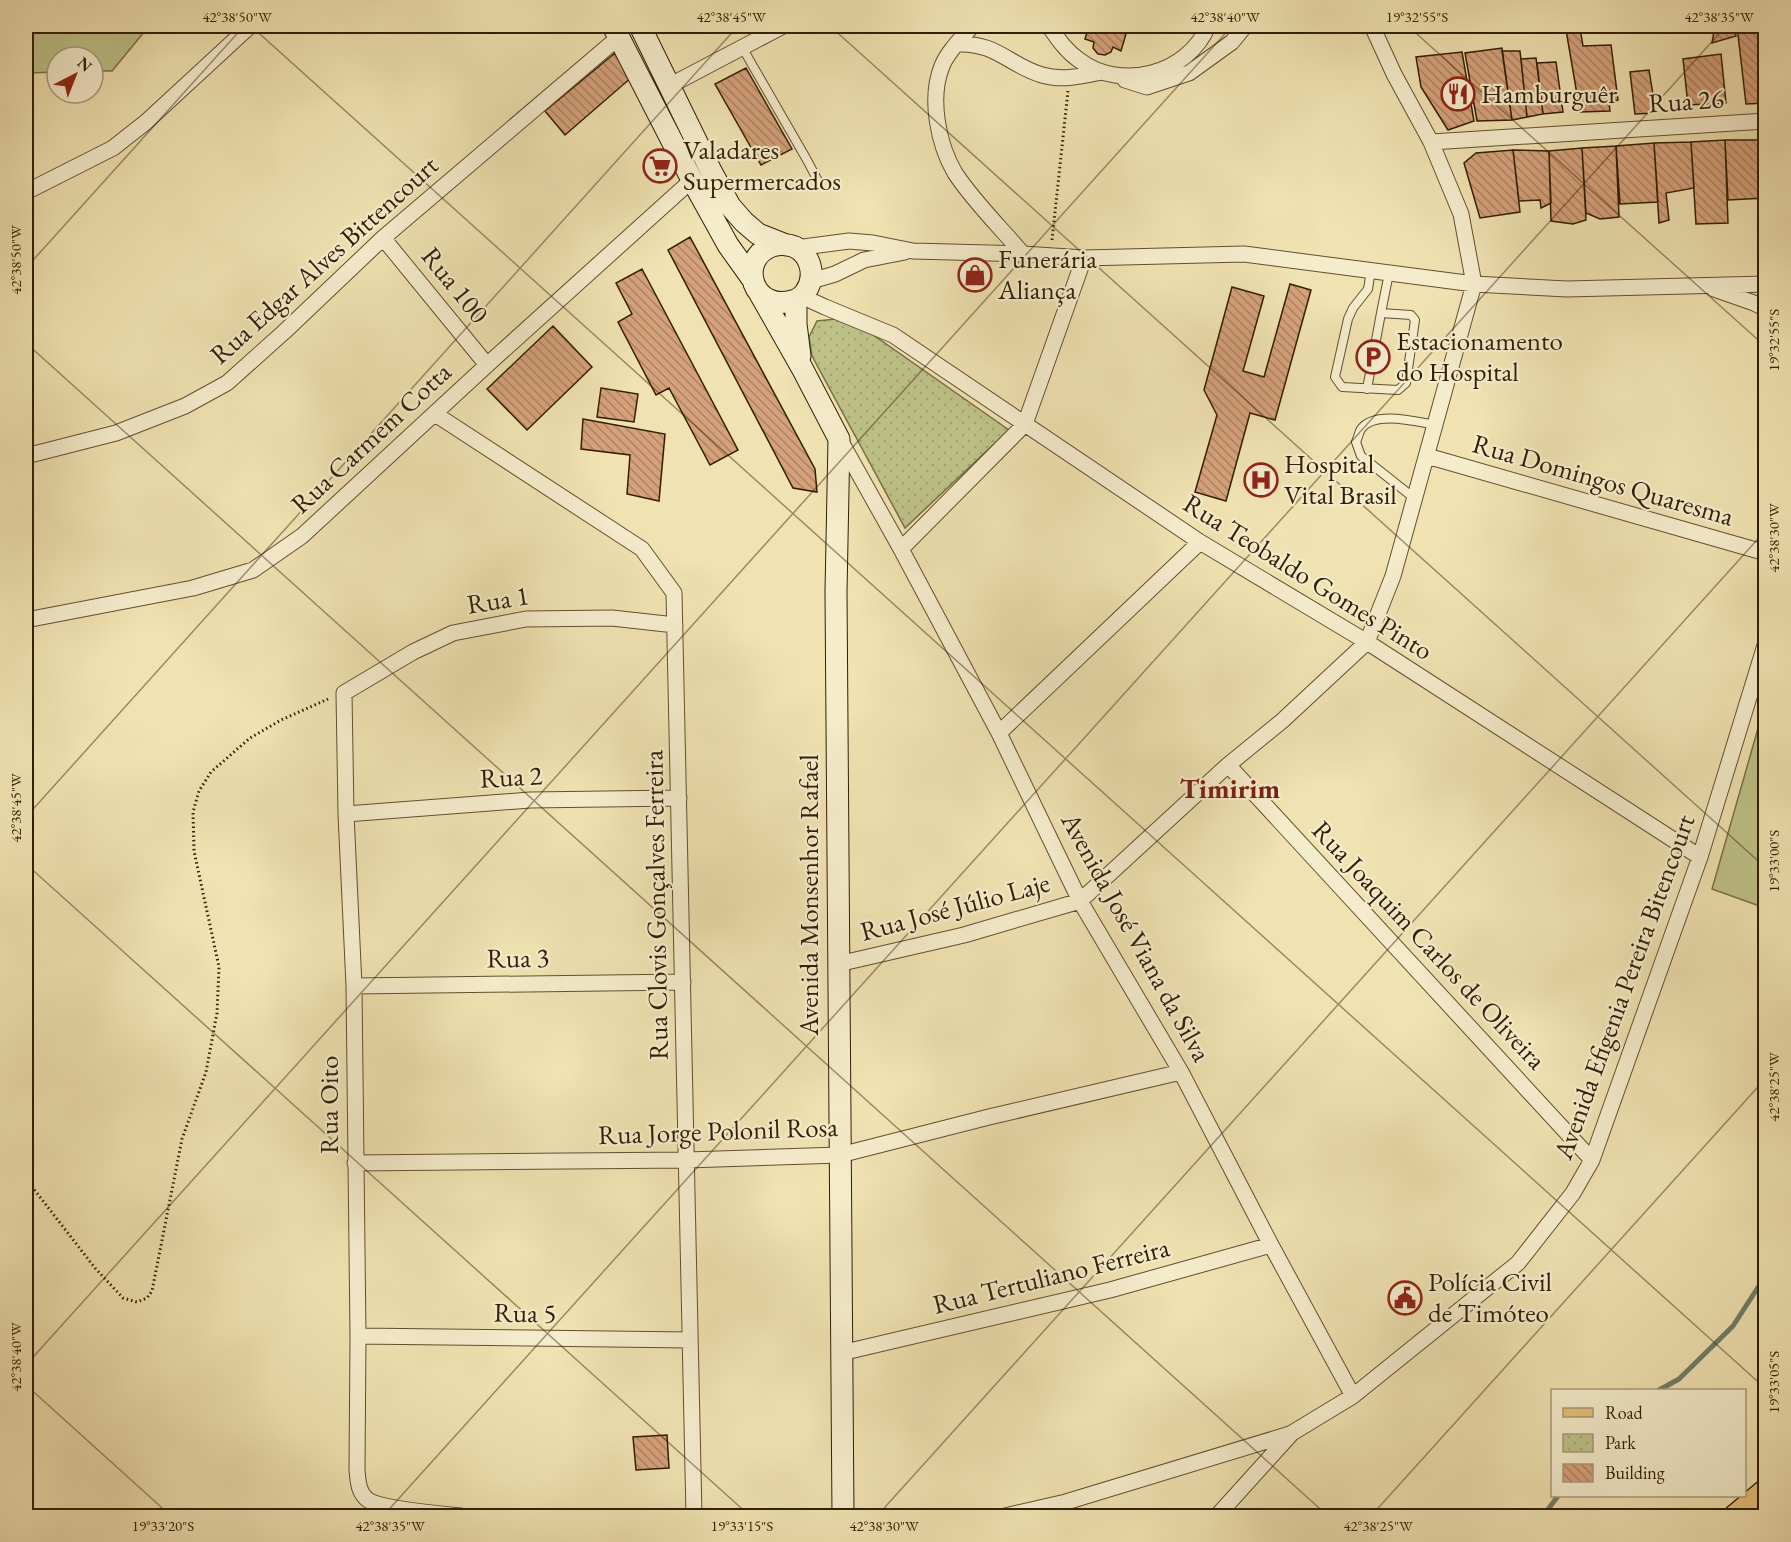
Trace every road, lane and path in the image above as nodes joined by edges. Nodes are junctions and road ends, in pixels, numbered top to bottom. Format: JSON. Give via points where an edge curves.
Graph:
{"nodes":[{"id":1,"x":250,"y":26,"type":"edge"},
{"id":2,"x":639,"y":26,"type":"edge"},
{"id":3,"x":783,"y":26,"type":"edge"},
{"id":4,"x":972,"y":26,"type":"edge"},
{"id":5,"x":1049,"y":26,"type":"edge"},
{"id":6,"x":1208,"y":26,"type":"edge"},
{"id":7,"x":1245,"y":26,"type":"edge"},
{"id":8,"x":1371,"y":26,"type":"edge"},
{"id":9,"x":616,"y":31,"type":"edge"},
{"id":10,"x":956,"y":44,"type":"junction"},
{"id":11,"x":742,"y":47,"type":"junction"},
{"id":12,"x":1105,"y":73,"type":"junction"},
{"id":13,"x":1069,"y":79,"type":"junction"},
{"id":14,"x":669,"y":86,"type":"junction"},
{"id":15,"x":1766,"y":121,"type":"edge"},
{"id":16,"x":1431,"y":142,"type":"junction"},
{"id":17,"x":692,"y":180,"type":"junction"},
{"id":18,"x":818,"y":181,"type":"dead end"},
{"id":19,"x":26,"y":192,"type":"edge"},
{"id":20,"x":383,"y":238,"type":"junction"},
{"id":21,"x":791,"y":246,"type":"junction"},
{"id":22,"x":914,"y":250,"type":"junction"},
{"id":23,"x":1023,"y":254,"type":"junction"},
{"id":24,"x":1050,"y":256,"type":"junction"},
{"id":25,"x":1084,"y":258,"type":"junction"},
{"id":26,"x":1371,"y":270,"type":"junction"},
{"id":27,"x":1389,"y":272,"type":"junction"},
{"id":28,"x":1474,"y":284,"type":"junction"},
{"id":29,"x":1766,"y":285,"type":"edge"},
{"id":30,"x":1706,"y":286,"type":"junction"},
{"id":31,"x":756,"y":287,"type":"junction"},
{"id":32,"x":803,"y":292,"type":"junction"},
{"id":33,"x":1766,"y":309,"type":"edge"},
{"id":34,"x":1381,"y":313,"type":"junction"},
{"id":35,"x":487,"y":365,"type":"junction"},
{"id":36,"x":802,"y":368,"type":"junction"},
{"id":37,"x":1367,"y":389,"type":"junction"},
{"id":38,"x":435,"y":414,"type":"junction"},
{"id":39,"x":1025,"y":424,"type":"junction"},
{"id":40,"x":1436,"y":425,"type":"junction"},
{"id":41,"x":839,"y":439,"type":"junction"},
{"id":42,"x":26,"y":456,"type":"edge"},
{"id":43,"x":1427,"y":456,"type":"junction"},
{"id":44,"x":1414,"y":498,"type":"junction"},
{"id":45,"x":1200,"y":542,"type":"junction"},
{"id":46,"x":901,"y":549,"type":"junction"},
{"id":47,"x":1766,"y":553,"type":"edge"},
{"id":48,"x":26,"y":620,"type":"edge"},
{"id":49,"x":675,"y":625,"type":"junction"},
{"id":50,"x":1367,"y":642,"type":"junction"},
{"id":51,"x":1766,"y":642,"type":"edge"},
{"id":52,"x":344,"y":693,"type":"junction"},
{"id":53,"x":999,"y":733,"type":"junction"},
{"id":54,"x":1228,"y":765,"type":"junction"},
{"id":55,"x":679,"y":798,"type":"junction"},
{"id":56,"x":346,"y":814,"type":"junction"},
{"id":57,"x":1700,"y":856,"type":"junction"},
{"id":58,"x":1080,"y":901,"type":"junction"},
{"id":59,"x":838,"y":964,"type":"junction"},
{"id":60,"x":683,"y":982,"type":"junction"},
{"id":61,"x":354,"y":986,"type":"junction"},
{"id":62,"x":1181,"y":1072,"type":"junction"},
{"id":63,"x":840,"y":1155,"type":"junction"},
{"id":64,"x":687,"y":1160,"type":"junction"},
{"id":65,"x":1592,"y":1160,"type":"junction"},
{"id":66,"x":355,"y":1163,"type":"junction"},
{"id":67,"x":26,"y":1179,"type":"edge"},
{"id":68,"x":1271,"y":1245,"type":"junction"},
{"id":69,"x":358,"y":1336,"type":"junction"},
{"id":70,"x":690,"y":1341,"type":"junction"},
{"id":71,"x":841,"y":1353,"type":"junction"},
{"id":72,"x":1353,"y":1396,"type":"junction"},
{"id":73,"x":1292,"y":1433,"type":"junction"},
{"id":74,"x":1766,"y":1490,"type":"edge"},
{"id":75,"x":460,"y":1516,"type":"edge"},
{"id":76,"x":694,"y":1516,"type":"edge"},
{"id":77,"x":843,"y":1516,"type":"edge"},
{"id":78,"x":1005,"y":1516,"type":"edge"},
{"id":79,"x":1217,"y":1516,"type":"edge"},
{"id":80,"x":1735,"y":1516,"type":"edge"}],
"edges":[{"from":1,"to":19,"type":"street","via":[[113,148]]},
{"from":2,"to":14,"type":"main road"},
{"from":3,"to":11,"type":"street"},
{"from":4,"to":10,"type":"street"},
{"from":5,"to":12,"type":"street","via":[[1062,46],[1080,62]]},
{"from":6,"to":12,"type":"street","via":[[1186,56],[1163,70],[1136,76]]},
{"from":7,"to":12,"type":"street","via":[[1232,42],[1189,74],[1147,87]]},
{"from":8,"to":16,"type":"street"},
{"from":9,"to":17,"type":"main road","name":"Avenida Monsenhor Rafael"},
{"from":9,"to":20,"type":"street","name":"Rua Edgar Alves Bittencourt"},
{"from":10,"to":13,"type":"street","via":[[992,49],[1042,75]]},
{"from":10,"to":23,"type":"street","via":[[942,64],[936,85],[935,106],[942,142],[955,172]]},
{"from":11,"to":14,"type":"street"},
{"from":11,"to":18,"type":"lane"},
{"from":12,"to":13,"type":"street"},
{"from":13,"to":24,"type":"path"},
{"from":14,"to":21,"type":"main road","via":[[730,206],[758,234]]},
{"from":15,"to":16,"type":"street","name":"Rua 26"},
{"from":16,"to":28,"type":"street","via":[[1461,214]]},
{"from":17,"to":31,"type":"main road","name":"Avenida Monsenhor Rafael"},
{"from":17,"to":35,"type":"street","name":"Rua Carmem Cotta"},
{"from":20,"to":35,"type":"street","name":"Rua 100"},
{"from":20,"to":42,"type":"street","name":"Rua Edgar Alves Bittencourt","via":[[227,383],[185,406],[116,433]]},
{"from":21,"to":22,"type":"street","via":[[849,241]]},
{"from":21,"to":31,"type":"main road","via":[[777,245],[760,254],[752,271]]},
{"from":21,"to":32,"type":"main road","via":[[803,254],[812,271]]},
{"from":22,"to":23,"type":"street"},
{"from":22,"to":32,"type":"street","via":[[864,260]]},
{"from":23,"to":24,"type":"street"},
{"from":24,"to":25,"type":"street"},
{"from":25,"to":26,"type":"street","via":[[1244,254]]},
{"from":25,"to":39,"type":"street"},
{"from":26,"to":27,"type":"street"},
{"from":26,"to":37,"type":"lane","via":[[1368,289],[1348,319],[1335,377],[1342,387]]},
{"from":27,"to":28,"type":"street"},
{"from":27,"to":34,"type":"lane"},
{"from":28,"to":30,"type":"street","via":[[1567,289]]},
{"from":28,"to":40,"type":"street","name":"Rua José Júlio Laje"},
{"from":29,"to":30,"type":"street"},
{"from":30,"to":33,"type":"street"},
{"from":31,"to":32,"type":"main road","via":[[767,300],[777,303],[787,303]]},
{"from":31,"to":36,"type":"main road","name":"Avenida Monsenhor Rafael"},
{"from":32,"to":36,"type":"main road","via":[[797,340]]},
{"from":32,"to":39,"type":"street","name":"Rua Teobaldo Gomes Pinto","via":[[825,307],[893,335]]},
{"from":34,"to":37,"type":"lane"},
{"from":34,"to":37,"type":"lane","via":[[1411,315],[1415,320],[1406,383],[1398,390]]},
{"from":35,"to":38,"type":"street","name":"Rua Carmem Cotta"},
{"from":36,"to":41,"type":"main road","name":"Avenida Monsenhor Rafael"},
{"from":38,"to":48,"type":"street","name":"Rua Carmem Cotta","via":[[302,536],[252,570],[193,588]]},
{"from":38,"to":49,"type":"street","name":"Rua Clovis Gonçalves Ferreira","via":[[642,549],[674,593]]},
{"from":39,"to":45,"type":"street","name":"Rua Teobaldo Gomes Pinto"},
{"from":39,"to":46,"type":"street"},
{"from":40,"to":43,"type":"street","name":"Rua José Júlio Laje"},
{"from":40,"to":44,"type":"lane","via":[[1373,420],[1362,428],[1356,442],[1361,456]]},
{"from":41,"to":46,"type":"street","name":"Avenida José Viana da Silva"},
{"from":41,"to":59,"type":"main road","name":"Avenida Monsenhor Rafael"},
{"from":43,"to":44,"type":"street","name":"Rua José Júlio Laje"},
{"from":43,"to":47,"type":"street","name":"Rua Domingos Quaresma"},
{"from":44,"to":50,"type":"street","name":"Rua José Júlio Laje","via":[[1393,576]]},
{"from":45,"to":50,"type":"street","name":"Rua Teobaldo Gomes Pinto"},
{"from":45,"to":53,"type":"street"},
{"from":46,"to":53,"type":"street","name":"Avenida José Viana da Silva"},
{"from":49,"to":52,"type":"street","name":"Rua 1","via":[[612,618],[526,618],[453,633]]},
{"from":49,"to":55,"type":"street","name":"Rua Clovis Gonçalves Ferreira"},
{"from":50,"to":54,"type":"street","name":"Rua José Júlio Laje"},
{"from":50,"to":57,"type":"street","name":"Rua Teobaldo Gomes Pinto"},
{"from":51,"to":57,"type":"street","name":"Avenida Efigenia Pereira Bitencourt"},
{"from":52,"to":56,"type":"street","name":"Rua Oito"},
{"from":52,"to":67,"type":"path","via":[[250,738],[211,772],[193,812],[194,851],[219,967],[218,1013],[206,1072],[182,1139],[158,1265],[147,1298],[137,1302],[123,1298]]},
{"from":53,"to":58,"type":"street","name":"Avenida José Viana da Silva"},
{"from":54,"to":58,"type":"street","name":"Rua José Júlio Laje"},
{"from":54,"to":65,"type":"street","name":"Rua Joaquim Carlos de Oliveira"},
{"from":55,"to":56,"type":"street","name":"Rua 2","via":[[530,800]]},
{"from":55,"to":60,"type":"street","name":"Rua Clovis Gonçalves Ferreira"},
{"from":56,"to":61,"type":"street","name":"Rua Oito"},
{"from":57,"to":65,"type":"street","name":"Avenida Efigenia Pereira Bitencourt"},
{"from":58,"to":59,"type":"street","name":"Rua José Júlio Laje","via":[[964,935]]},
{"from":58,"to":62,"type":"street","name":"Avenida José Viana da Silva"},
{"from":59,"to":63,"type":"main road","name":"Avenida Monsenhor Rafael"},
{"from":60,"to":61,"type":"street","name":"Rua 3"},
{"from":60,"to":64,"type":"street","name":"Rua Clovis Gonçalves Ferreira"},
{"from":61,"to":66,"type":"street","name":"Rua Oito"},
{"from":62,"to":63,"type":"street","name":"Rua Jorge Polonil Rosa"},
{"from":62,"to":68,"type":"street","name":"Avenida José Viana da Silva"},
{"from":63,"to":64,"type":"street","name":"Rua Jorge Polonil Rosa"},
{"from":63,"to":71,"type":"main road","name":"Avenida Monsenhor Rafael"},
{"from":64,"to":66,"type":"street","name":"Rua Jorge Polonil Rosa"},
{"from":64,"to":70,"type":"street","name":"Rua Clovis Gonçalves Ferreira"},
{"from":65,"to":72,"type":"street","name":"Avenida Efigenia Pereira Bitencourt","via":[[1573,1193],[1518,1263]]},
{"from":66,"to":69,"type":"street","name":"Rua Oito"},
{"from":68,"to":71,"type":"street","name":"Rua Tertuliano Ferreira","via":[[1110,1290]]},
{"from":68,"to":72,"type":"street","name":"Avenida José Viana da Silva"},
{"from":69,"to":70,"type":"street","name":"Rua 5"},
{"from":69,"to":75,"type":"street","name":"Rua Oito","via":[[359,1489],[367,1499],[380,1505]]},
{"from":70,"to":76,"type":"street","name":"Rua Clovis Gonçalves Ferreira"},
{"from":71,"to":77,"type":"main road","name":"Avenida Monsenhor Rafael"},
{"from":72,"to":73,"type":"street","name":"Avenida Efigenia Pereira Bitencourt"},
{"from":73,"to":78,"type":"street","via":[[1066,1502]]},
{"from":73,"to":79,"type":"street","name":"Avenida Efigenia Pereira Bitencourt"},
{"from":74,"to":80,"type":"main road"}]}
